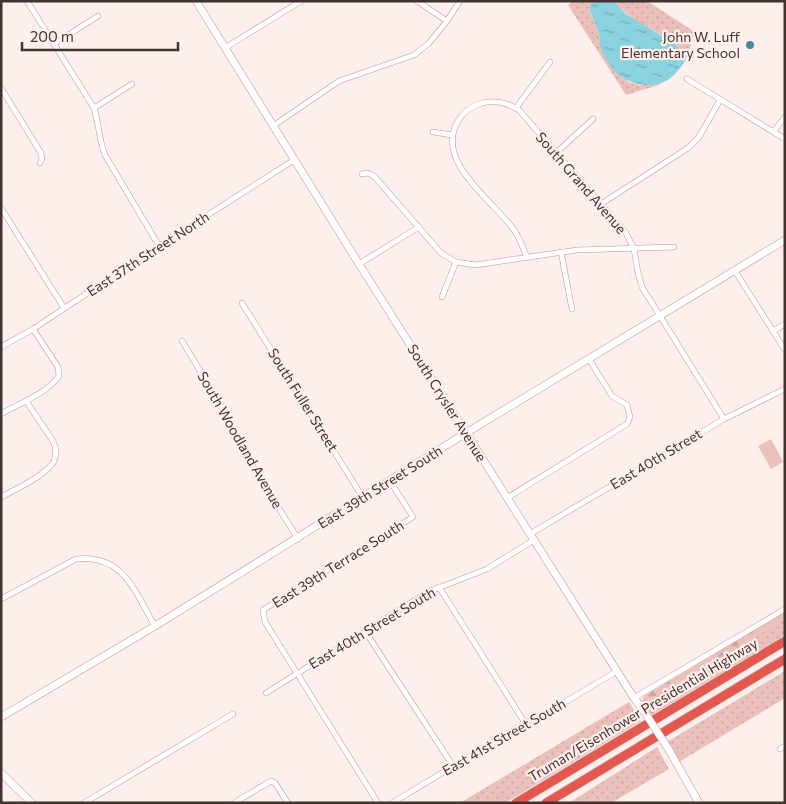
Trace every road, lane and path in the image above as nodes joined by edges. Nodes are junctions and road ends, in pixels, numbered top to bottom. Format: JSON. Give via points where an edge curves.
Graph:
{"nodes":[{"id":1,"x":27,"y":1,"type":"edge"},
{"id":2,"x":196,"y":1,"type":"edge"},
{"id":3,"x":301,"y":1,"type":"edge"},
{"id":4,"x":417,"y":1,"type":"edge"},
{"id":5,"x":460,"y":1,"type":"edge"},
{"id":6,"x":98,"y":16,"type":"dead end"},
{"id":7,"x":447,"y":21,"type":"junction"},
{"id":8,"x":54,"y":44,"type":"junction"},
{"id":9,"x":225,"y":48,"type":"junction"},
{"id":10,"x":550,"y":62,"type":"dead end"},
{"id":11,"x":687,"y":79,"type":"dead end"},
{"id":12,"x":132,"y":84,"type":"dead end"},
{"id":13,"x":1,"y":88,"type":"edge"},
{"id":14,"x":720,"y":100,"type":"junction"},
{"id":15,"x":94,"y":108,"type":"junction"},
{"id":16,"x":516,"y":108,"type":"junction"},
{"id":17,"x":785,"y":117,"type":"edge"},
{"id":18,"x":594,"y":120,"type":"dead end"},
{"id":19,"x":273,"y":126,"type":"junction"},
{"id":20,"x":774,"y":131,"type":"junction"},
{"id":21,"x":433,"y":132,"type":"dead end"},
{"id":22,"x":452,"y":135,"type":"junction"},
{"id":23,"x":785,"y":139,"type":"edge"},
{"id":24,"x":556,"y":153,"type":"junction"},
{"id":25,"x":294,"y":160,"type":"junction"},
{"id":26,"x":40,"y":163,"type":"dead end"},
{"id":27,"x":362,"y":174,"type":"dead end"},
{"id":28,"x":601,"y":204,"type":"junction"},
{"id":29,"x":1,"y":208,"type":"edge"},
{"id":30,"x":419,"y":226,"type":"junction"},
{"id":31,"x":785,"y":240,"type":"edge"},
{"id":32,"x":159,"y":246,"type":"junction"},
{"id":33,"x":674,"y":247,"type":"dead end"},
{"id":34,"x":634,"y":249,"type":"junction"},
{"id":35,"x":561,"y":252,"type":"junction"},
{"id":36,"x":527,"y":258,"type":"junction"},
{"id":37,"x":456,"y":262,"type":"junction"},
{"id":38,"x":359,"y":264,"type":"junction"},
{"id":39,"x":735,"y":271,"type":"junction"},
{"id":40,"x":442,"y":297,"type":"dead end"},
{"id":41,"x":242,"y":303,"type":"dead end"},
{"id":42,"x":64,"y":308,"type":"junction"},
{"id":43,"x":572,"y":309,"type":"dead end"},
{"id":44,"x":660,"y":316,"type":"junction"},
{"id":45,"x":785,"y":324,"type":"edge"},
{"id":46,"x":33,"y":330,"type":"junction"},
{"id":47,"x":773,"y":331,"type":"junction"},
{"id":48,"x":182,"y":341,"type":"dead end"},
{"id":49,"x":1,"y":347,"type":"edge"},
{"id":50,"x":785,"y":350,"type":"edge"},
{"id":51,"x":589,"y":359,"type":"junction"},
{"id":52,"x":785,"y":389,"type":"edge"},
{"id":53,"x":26,"y":401,"type":"junction"},
{"id":54,"x":1,"y":414,"type":"edge"},
{"id":55,"x":724,"y":419,"type":"junction"},
{"id":56,"x":466,"y":433,"type":"junction"},
{"id":57,"x":390,"y":481,"type":"junction"},
{"id":58,"x":1,"y":498,"type":"edge"},
{"id":59,"x":363,"y":498,"type":"junction"},
{"id":60,"x":507,"y":498,"type":"junction"},
{"id":61,"x":532,"y":537,"type":"junction"},
{"id":62,"x":298,"y":539,"type":"junction"},
{"id":63,"x":439,"y":587,"type":"junction"},
{"id":64,"x":1,"y":599,"type":"edge"},
{"id":65,"x":785,"y":608,"type":"edge"},
{"id":66,"x":155,"y":626,"type":"junction"},
{"id":67,"x":365,"y":631,"type":"junction"},
{"id":68,"x":785,"y":641,"type":"edge"},
{"id":69,"x":785,"y":659,"type":"edge"},
{"id":70,"x":617,"y":671,"type":"junction"},
{"id":71,"x":297,"y":674,"type":"junction"},
{"id":72,"x":266,"y":693,"type":"dead end"},
{"id":73,"x":634,"y":698,"type":"junction"},
{"id":74,"x":233,"y":714,"type":"dead end"},
{"id":75,"x":1,"y":717,"type":"edge"},
{"id":76,"x":525,"y":723,"type":"junction"},
{"id":77,"x":637,"y":748,"type":"junction"},
{"id":78,"x":453,"y":766,"type":"junction"},
{"id":79,"x":1,"y":772,"type":"edge"},
{"id":80,"x":697,"y":802,"type":"edge"},
{"id":81,"x":32,"y":803,"type":"edge"},
{"id":82,"x":84,"y":803,"type":"edge"},
{"id":83,"x":234,"y":803,"type":"edge"},
{"id":84,"x":288,"y":803,"type":"edge"},
{"id":85,"x":378,"y":803,"type":"edge"},
{"id":86,"x":392,"y":803,"type":"edge"},
{"id":87,"x":516,"y":803,"type":"edge"},
{"id":88,"x":546,"y":803,"type":"edge"},
{"id":89,"x":558,"y":803,"type":"edge"}],
"edges":[{"from":1,"to":8,"type":"street"},
{"from":2,"to":9,"type":"main road","name":"South Crysler Avenue"},
{"from":3,"to":9,"type":"street"},
{"from":4,"to":7,"type":"street"},
{"from":5,"to":7,"type":"street"},
{"from":6,"to":8,"type":"street"},
{"from":7,"to":19,"type":"street","via":[[414,55],[339,81]]},
{"from":8,"to":15,"type":"street"},
{"from":9,"to":19,"type":"main road","name":"South Crysler Avenue"},
{"from":10,"to":16,"type":"street"},
{"from":11,"to":14,"type":"street"},
{"from":12,"to":15,"type":"street"},
{"from":13,"to":26,"type":"street","via":[[41,153]]},
{"from":14,"to":20,"type":"street"},
{"from":14,"to":28,"type":"street","via":[[699,137],[688,148]]},
{"from":15,"to":32,"type":"street","via":[[104,155]]},
{"from":16,"to":22,"type":"street","via":[[497,102],[478,104],[460,117]]},
{"from":16,"to":24,"type":"street","name":"South Grand Avenue"},
{"from":17,"to":20,"type":"street"},
{"from":18,"to":24,"type":"street"},
{"from":19,"to":25,"type":"main road","name":"South Crysler Avenue"},
{"from":20,"to":23,"type":"street"},
{"from":21,"to":22,"type":"street"},
{"from":22,"to":36,"type":"street","via":[[452,150],[458,164],[514,229]]},
{"from":24,"to":28,"type":"street","name":"South Grand Avenue"},
{"from":25,"to":32,"type":"street","name":"East 37th Street North"},
{"from":25,"to":38,"type":"main road","name":"South Crysler Avenue"},
{"from":27,"to":30,"type":"street","via":[[374,176]]},
{"from":28,"to":34,"type":"street","name":"South Grand Avenue","via":[[626,233]]},
{"from":29,"to":42,"type":"street"},
{"from":30,"to":37,"type":"street","via":[[442,253]]},
{"from":30,"to":38,"type":"street"},
{"from":31,"to":39,"type":"main road","name":"East 39th Street South"},
{"from":32,"to":42,"type":"street","name":"East 37th Street North"},
{"from":33,"to":34,"type":"street"},
{"from":34,"to":35,"type":"street"},
{"from":34,"to":44,"type":"street","name":"South Grand Avenue","via":[[642,287]]},
{"from":35,"to":36,"type":"street"},
{"from":35,"to":43,"type":"street"},
{"from":36,"to":37,"type":"street","via":[[475,265]]},
{"from":37,"to":40,"type":"street"},
{"from":38,"to":56,"type":"main road","name":"South Crysler Avenue"},
{"from":39,"to":44,"type":"main road","name":"East 39th Street South"},
{"from":39,"to":47,"type":"street"},
{"from":41,"to":59,"type":"street","name":"South Fuller Street"},
{"from":42,"to":46,"type":"street","name":"East 37th Street North"},
{"from":44,"to":51,"type":"main road","name":"East 39th Street South"},
{"from":44,"to":55,"type":"street","name":"South Grand Avenue"},
{"from":45,"to":47,"type":"street"},
{"from":46,"to":49,"type":"street","name":"East 37th Street North"},
{"from":46,"to":53,"type":"street","via":[[58,367],[59,376]]},
{"from":47,"to":50,"type":"street"},
{"from":48,"to":62,"type":"street","name":"South Woodland Avenue","via":[[222,407],[232,433]]},
{"from":51,"to":56,"type":"main road","name":"East 39th Street South"},
{"from":51,"to":60,"type":"street","via":[[612,396],[627,405],[630,417],[627,424]]},
{"from":52,"to":55,"type":"street","name":"East 40th Street"},
{"from":53,"to":54,"type":"street"},
{"from":53,"to":58,"type":"street","via":[[56,447],[56,454],[51,466]]},
{"from":55,"to":61,"type":"street","name":"East 40th Street"},
{"from":56,"to":57,"type":"main road","name":"East 39th Street South"},
{"from":56,"to":60,"type":"main road","name":"South Crysler Avenue"},
{"from":57,"to":59,"type":"main road","name":"East 39th Street South"},
{"from":57,"to":71,"type":"street","name":"East 39th Terrace South","via":[[413,518],[263,610],[265,622]]},
{"from":59,"to":62,"type":"main road","name":"East 39th Street South"},
{"from":60,"to":61,"type":"main road","name":"South Crysler Avenue"},
{"from":61,"to":63,"type":"street","name":"East 40th Street South","via":[[487,570]]},
{"from":61,"to":70,"type":"main road","name":"South Crysler Avenue"},
{"from":62,"to":66,"type":"main road","name":"East 39th Street South"},
{"from":63,"to":67,"type":"street","name":"East 40th Street South"},
{"from":63,"to":76,"type":"street"},
{"from":64,"to":66,"type":"street","via":[[76,559],[88,558],[112,564],[124,574]]},
{"from":65,"to":73,"type":"street"},
{"from":66,"to":75,"type":"main road","name":"East 39th Street South"},
{"from":67,"to":71,"type":"street","name":"East 40th Street South"},
{"from":67,"to":78,"type":"street"},
{"from":68,"to":87,"type":"highway","name":"Truman/Eisenhower Presidential Highway"},
{"from":69,"to":77,"type":"highway"},
{"from":70,"to":73,"type":"main road","name":"South Crysler Avenue"},
{"from":70,"to":76,"type":"street","name":"East 41st Street South"},
{"from":71,"to":72,"type":"street","name":"East 40th Street South"},
{"from":71,"to":85,"type":"street"},
{"from":73,"to":80,"type":"main road","name":"South Crysler Avenue","bridge":true,"via":[[669,750]]},
{"from":74,"to":82,"type":"street"},
{"from":76,"to":78,"type":"street","name":"East 41st Street South"},
{"from":77,"to":88,"type":"highway"},
{"from":77,"to":89,"type":"highway"},
{"from":78,"to":86,"type":"street","name":"East 41st Street South"},
{"from":79,"to":81,"type":"main road"},
{"from":83,"to":84,"type":"street","via":[[271,781],[276,783]]}]}
